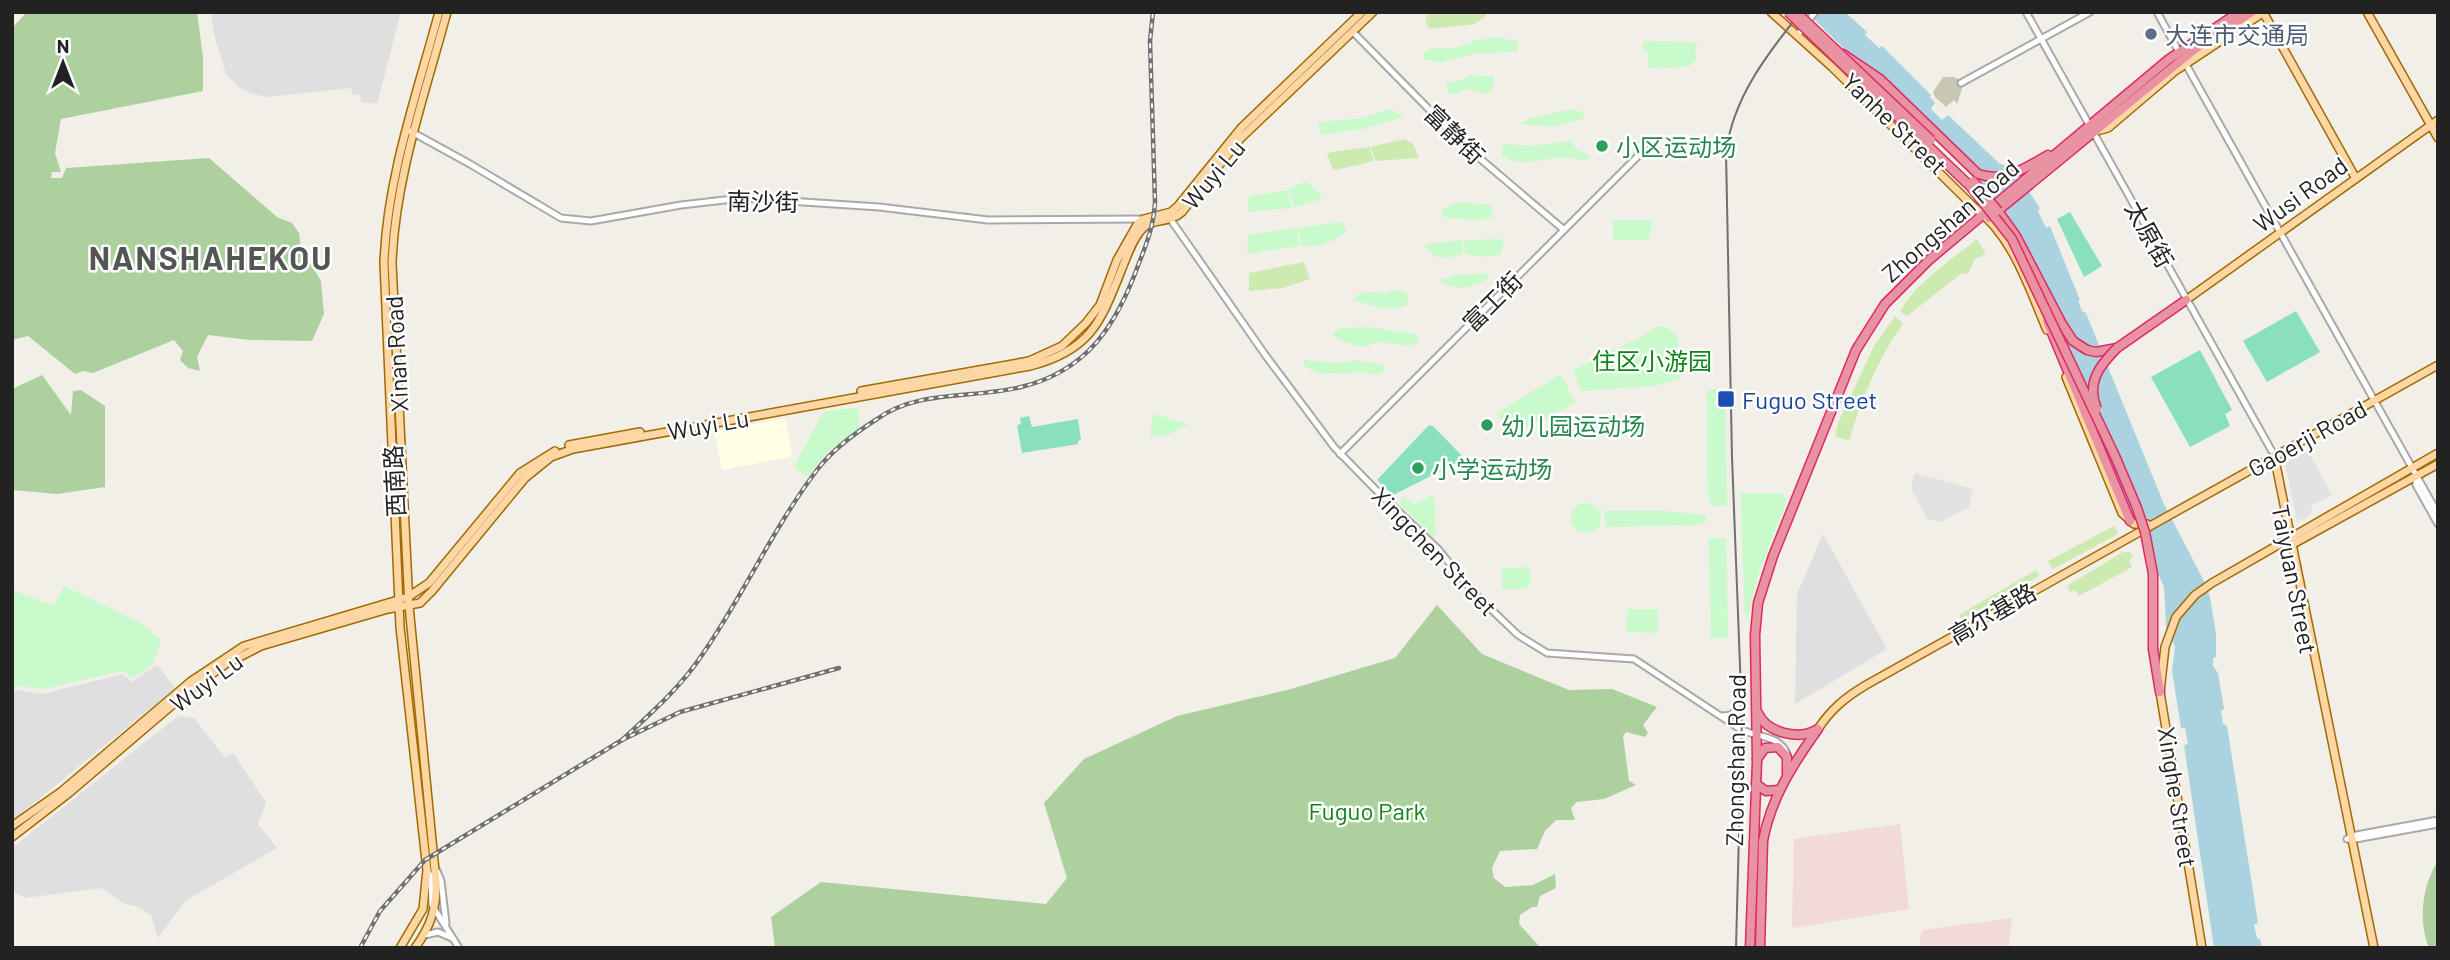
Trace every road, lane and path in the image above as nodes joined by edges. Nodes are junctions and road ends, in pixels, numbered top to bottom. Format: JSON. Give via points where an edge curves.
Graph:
{"nodes":[{"id":1,"x":439,"y":12,"type":"edge"},
{"id":2,"x":447,"y":12,"type":"edge"},
{"id":3,"x":1362,"y":12,"type":"edge"},
{"id":4,"x":1373,"y":12,"type":"edge"},
{"id":5,"x":1771,"y":12,"type":"edge"},
{"id":6,"x":1797,"y":12,"type":"edge"},
{"id":7,"x":1815,"y":12,"type":"edge"},
{"id":8,"x":2026,"y":12,"type":"edge"},
{"id":9,"x":2090,"y":12,"type":"edge"},
{"id":10,"x":2157,"y":12,"type":"edge"},
{"id":11,"x":2239,"y":12,"type":"edge"},
{"id":12,"x":2252,"y":12,"type":"edge"},
{"id":13,"x":2263,"y":12,"type":"edge"},
{"id":14,"x":2367,"y":12,"type":"edge"},
{"id":15,"x":1784,"y":14,"type":"edge"},
{"id":16,"x":1353,"y":32,"type":"junction"},
{"id":17,"x":1797,"y":36,"type":"junction"},
{"id":18,"x":2042,"y":40,"type":"junction"},
{"id":19,"x":1841,"y":53,"type":"junction"},
{"id":20,"x":2183,"y":58,"type":"junction"},
{"id":21,"x":1961,"y":83,"type":"dead end"},
{"id":22,"x":2434,"y":123,"type":"edge"},
{"id":23,"x":2092,"y":128,"type":"junction"},
{"id":24,"x":411,"y":132,"type":"junction"},
{"id":25,"x":2438,"y":138,"type":"edge"},
{"id":26,"x":1645,"y":149,"type":"dead end"},
{"id":27,"x":2026,"y":177,"type":"junction"},
{"id":28,"x":2356,"y":177,"type":"junction"},
{"id":29,"x":1990,"y":213,"type":"junction"},
{"id":30,"x":1144,"y":219,"type":"junction"},
{"id":31,"x":1171,"y":220,"type":"junction"},
{"id":32,"x":1154,"y":222,"type":"junction"},
{"id":33,"x":1563,"y":229,"type":"junction"},
{"id":34,"x":2281,"y":233,"type":"junction"},
{"id":35,"x":2031,"y":278,"type":"junction"},
{"id":36,"x":2186,"y":300,"type":"junction"},
{"id":37,"x":2117,"y":348,"type":"junction"},
{"id":38,"x":2438,"y":365,"type":"edge"},
{"id":39,"x":2374,"y":401,"type":"junction"},
{"id":40,"x":2438,"y":453,"type":"edge"},
{"id":41,"x":1340,"y":454,"type":"junction"},
{"id":42,"x":2274,"y":456,"type":"junction"},
{"id":43,"x":2438,"y":464,"type":"edge"},
{"id":44,"x":2411,"y":469,"type":"junction"},
{"id":45,"x":2416,"y":477,"type":"junction"},
{"id":46,"x":2177,"y":510,"type":"joint"},
{"id":47,"x":2438,"y":514,"type":"edge"},
{"id":48,"x":2130,"y":521,"type":"junction"},
{"id":49,"x":2154,"y":523,"type":"junction"},
{"id":50,"x":2438,"y":524,"type":"edge"},
{"id":51,"x":2290,"y":540,"type":"junction"},
{"id":52,"x":2151,"y":558,"type":"junction"},
{"id":53,"x":408,"y":602,"type":"junction"},
{"id":54,"x":399,"y":604,"type":"junction"},
{"id":55,"x":2160,"y":692,"type":"junction"},
{"id":56,"x":1756,"y":707,"type":"junction"},
{"id":57,"x":1735,"y":710,"type":"dead end"},
{"id":58,"x":1719,"y":716,"type":"junction"},
{"id":59,"x":1818,"y":729,"type":"junction"},
{"id":60,"x":1754,"y":737,"type":"junction"},
{"id":61,"x":1787,"y":757,"type":"junction"},
{"id":62,"x":1757,"y":761,"type":"junction"},
{"id":63,"x":1787,"y":776,"type":"junction"},
{"id":64,"x":1756,"y":784,"type":"junction"},
{"id":65,"x":1779,"y":790,"type":"junction"},
{"id":66,"x":2438,"y":822,"type":"edge"},
{"id":67,"x":12,"y":826,"type":"edge"},
{"id":68,"x":12,"y":836,"type":"edge"},
{"id":69,"x":2350,"y":839,"type":"junction"},
{"id":70,"x":430,"y":868,"type":"junction"},
{"id":71,"x":435,"y":910,"type":"junction"},
{"id":72,"x":448,"y":929,"type":"junction"},
{"id":73,"x":424,"y":936,"type":"junction"},
{"id":74,"x":454,"y":940,"type":"junction"},
{"id":75,"x":400,"y":948,"type":"edge"},
{"id":76,"x":415,"y":948,"type":"edge"},
{"id":77,"x":460,"y":948,"type":"edge"},
{"id":78,"x":1750,"y":948,"type":"edge"},
{"id":79,"x":1760,"y":948,"type":"edge"},
{"id":80,"x":2202,"y":948,"type":"edge"},
{"id":81,"x":2371,"y":948,"type":"edge"}],
"edges":[{"from":1,"to":24,"type":"main road","name":"西南路"},
{"from":2,"to":24,"type":"main road","name":"Xinan Road"},
{"from":3,"to":30,"type":"main road","name":"Wuyi Lu","via":[[1242,127],[1178,206]]},
{"from":4,"to":16,"type":"main road","name":"Wuyi Lu"},
{"from":5,"to":15,"type":"main road","name":"Yanhe Street"},
{"from":6,"to":19,"type":"highway","bridge":true},
{"from":7,"to":17,"type":"street"},
{"from":8,"to":18,"type":"street","name":"太原街"},
{"from":9,"to":18,"type":"street"},
{"from":10,"to":20,"type":"street"},
{"from":11,"to":20,"type":"highway","name":"Zhongshan Road"},
{"from":12,"to":20,"type":"highway","name":"Zhongshan Road"},
{"from":13,"to":20,"type":"main road"},
{"from":13,"to":28,"type":"main road"},
{"from":14,"to":22,"type":"main road"},
{"from":15,"to":17,"type":"main road","name":"Yanhe Street"},
{"from":15,"to":35,"type":"highway","bridge":true,"via":[[1971,187],[2012,239]]},
{"from":16,"to":31,"type":"main road","name":"Wuyi Lu","via":[[1240,139]]},
{"from":16,"to":33,"type":"street","name":"富静街","via":[[1464,145]]},
{"from":17,"to":29,"type":"main road","name":"Yanhe Street"},
{"from":18,"to":21,"type":"street"},
{"from":18,"to":23,"type":"street","name":"太原街"},
{"from":19,"to":27,"type":"highway","bridge":true,"via":[[1880,79],[1978,174]]},
{"from":19,"to":37,"type":"highway","bridge":true,"via":[[1983,192],[2015,236],[2073,341],[2096,352]]},
{"from":20,"to":23,"type":"highway","name":"Zhongshan Road"},
{"from":20,"to":23,"type":"main road","via":[[2108,128]]},
{"from":20,"to":34,"type":"street"},
{"from":22,"to":25,"type":"main road"},
{"from":22,"to":28,"type":"main road","name":"Wusi Road"},
{"from":23,"to":27,"type":"highway","name":"Zhongshan Road"},
{"from":23,"to":27,"type":"highway","name":"Zhongshan Road"},
{"from":23,"to":36,"type":"street","name":"太原街"},
{"from":24,"to":30,"type":"street","name":"南沙街","via":[[561,218],[577,221],[742,198],[879,207],[977,220]]},
{"from":24,"to":53,"type":"main road","name":"Xinan Road","via":[[393,227],[392,263]]},
{"from":24,"to":54,"type":"main road","name":"西南路","via":[[385,226],[384,263]]},
{"from":26,"to":33,"type":"street","name":"富工街"},
{"from":27,"to":29,"type":"highway","name":"Zhongshan Road"},
{"from":28,"to":34,"type":"main road","name":"Wusi Road"},
{"from":29,"to":48,"type":"main road","name":"Yanhe Street","via":[[2010,246],[2122,513]]},
{"from":29,"to":56,"type":"highway","name":"Zhongshan Road","via":[[1916,271],[1885,304],[1850,363],[1763,586],[1755,635]]},
{"from":30,"to":32,"type":"street","name":"南沙街"},
{"from":30,"to":53,"type":"main road","name":"Wuyi Lu","via":[[1123,247],[1100,305],[1062,346],[1029,361],[593,440],[548,453],[520,472],[429,583]]},
{"from":31,"to":32,"type":"main road","name":"Wuyi Lu"},
{"from":31,"to":41,"type":"street","name":"Xingchen Street"},
{"from":32,"to":53,"type":"main road","name":"Wuyi Lu","via":[[1135,239],[1105,311],[1090,334],[1054,360],[573,449],[551,457],[525,478],[432,591],[419,603]]},
{"from":33,"to":41,"type":"street","name":"富工街"},
{"from":34,"to":36,"type":"main road","name":"Wusi Road"},
{"from":34,"to":39,"type":"street"},
{"from":35,"to":48,"type":"highway","bridge":true},
{"from":35,"to":52,"type":"highway","bridge":true,"via":[[2123,477]]},
{"from":36,"to":37,"type":"highway"},
{"from":36,"to":42,"type":"street","name":"太原街"},
{"from":37,"to":52,"type":"highway","bridge":true,"via":[[2094,379],[2095,404],[2141,514]]},
{"from":38,"to":39,"type":"main road","name":"Gaoerji Road"},
{"from":39,"to":42,"type":"main road","name":"Gaoerji Road"},
{"from":39,"to":44,"type":"street"},
{"from":40,"to":44,"type":"main road"},
{"from":41,"to":58,"type":"street","name":"Xingchen Street","via":[[1518,635],[1547,653],[1634,659]]},
{"from":42,"to":46,"type":"main road","name":"Gaoerji Road"},
{"from":42,"to":51,"type":"main road","name":"Taiyuan Street"},
{"from":43,"to":45,"type":"main road"},
{"from":44,"to":45,"type":"street"},
{"from":44,"to":51,"type":"main road"},
{"from":45,"to":47,"type":"street"},
{"from":45,"to":50,"type":"street"},
{"from":45,"to":51,"type":"main road"},
{"from":46,"to":49,"type":"main road","name":"高尔基路"},
{"from":48,"to":49,"type":"main road"},
{"from":49,"to":59,"type":"main road","name":"高尔基路","via":[[1846,697]]},
{"from":51,"to":55,"type":"main road","name":"Xinghe Street","via":[[2212,583],[2184,606],[2165,647]]},
{"from":51,"to":69,"type":"main road","name":"Taiyuan Street"},
{"from":52,"to":55,"type":"highway","bridge":true,"via":[[2152,649]]},
{"from":53,"to":54,"type":"main road","name":"Wuyi Lu"},
{"from":53,"to":70,"type":"main road","name":"Xinan Road"},
{"from":54,"to":67,"type":"main road","name":"Wuyi Lu","via":[[244,646],[190,682],[62,791]]},
{"from":54,"to":68,"type":"main road","name":"Wuyi Lu","via":[[261,646],[226,664]]},
{"from":54,"to":70,"type":"main road","name":"西南路"},
{"from":55,"to":80,"type":"main road","name":"Xinghe Street"},
{"from":56,"to":59,"type":"highway","via":[[1766,726],[1781,732],[1804,734]]},
{"from":56,"to":60,"type":"highway","name":"Zhongshan Road"},
{"from":57,"to":58,"type":"street","via":[[1732,715]]},
{"from":58,"to":60,"type":"street","name":"Xingchen Street"},
{"from":59,"to":63,"type":"highway","name":"Zhongshan Road"},
{"from":60,"to":61,"type":"street","name":"Xingchen Street","via":[[1781,744]]},
{"from":60,"to":62,"type":"highway","name":"Zhongshan Road"},
{"from":61,"to":62,"type":"highway","via":[[1778,747],[1769,747]]},
{"from":61,"to":63,"type":"highway"},
{"from":62,"to":64,"type":"highway","name":"Zhongshan Road"},
{"from":63,"to":65,"type":"highway","name":"Zhongshan Road"},
{"from":64,"to":65,"type":"highway","via":[[1766,791]]},
{"from":64,"to":78,"type":"highway","name":"Zhongshan Road"},
{"from":65,"to":79,"type":"highway","name":"Zhongshan Road","via":[[1763,841]]},
{"from":66,"to":69,"type":"street"},
{"from":69,"to":81,"type":"main road","name":"Taiyuan Street"},
{"from":70,"to":71,"type":"main road","name":"Xinan Road","via":[[437,893]]},
{"from":70,"to":72,"type":"street","via":[[441,881]]},
{"from":70,"to":75,"type":"main road","name":"西南路","via":[[423,909]]},
{"from":71,"to":72,"type":"street"},
{"from":71,"to":73,"type":"main road"},
{"from":72,"to":74,"type":"street"},
{"from":73,"to":74,"type":"street","via":[[438,932]]},
{"from":73,"to":76,"type":"main road"},
{"from":74,"to":77,"type":"street"}]}
